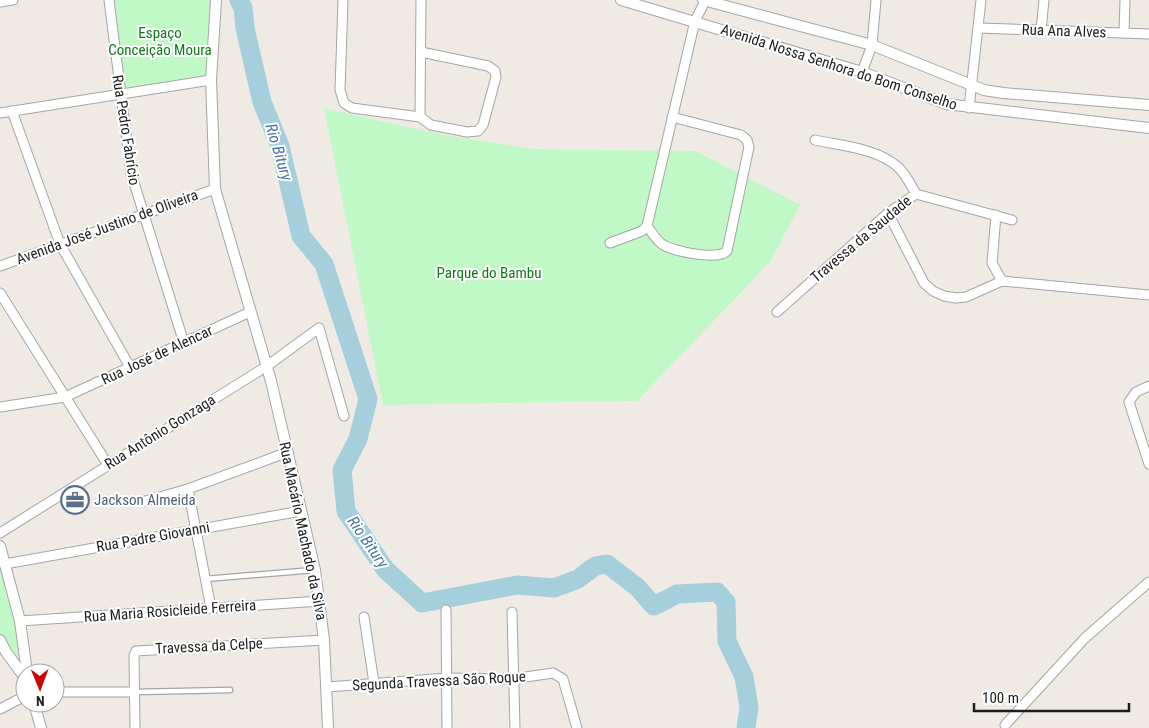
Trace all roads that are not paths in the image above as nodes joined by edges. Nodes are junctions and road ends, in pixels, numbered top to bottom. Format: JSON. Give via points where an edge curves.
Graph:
{"nodes":[{"id":1,"x":13,"y":0,"type":"edge"},
{"id":2,"x":109,"y":0,"type":"edge"},
{"id":3,"x":216,"y":0,"type":"edge"},
{"id":4,"x":343,"y":0,"type":"edge"},
{"id":5,"x":421,"y":0,"type":"edge"},
{"id":6,"x":621,"y":0,"type":"edge"},
{"id":7,"x":704,"y":0,"type":"edge"},
{"id":8,"x":876,"y":0,"type":"edge"},
{"id":9,"x":981,"y":0,"type":"edge"},
{"id":10,"x":1044,"y":0,"type":"edge"},
{"id":11,"x":1125,"y":0,"type":"edge"},
{"id":12,"x":0,"y":2,"type":"edge"},
{"id":13,"x":695,"y":20,"type":"junction"},
{"id":14,"x":979,"y":28,"type":"junction"},
{"id":15,"x":1041,"y":30,"type":"junction"},
{"id":16,"x":1124,"y":33,"type":"junction"},
{"id":17,"x":1149,"y":34,"type":"edge"},
{"id":18,"x":872,"y":45,"type":"junction"},
{"id":19,"x":421,"y":52,"type":"junction"},
{"id":20,"x":862,"y":72,"type":"junction"},
{"id":21,"x":211,"y":80,"type":"junction"},
{"id":22,"x":972,"y":85,"type":"junction"},
{"id":23,"x":120,"y":94,"type":"junction"},
{"id":24,"x":1149,"y":105,"type":"edge"},
{"id":25,"x":969,"y":108,"type":"junction"},
{"id":26,"x":12,"y":111,"type":"junction"},
{"id":27,"x":0,"y":113,"type":"edge"},
{"id":28,"x":420,"y":117,"type":"junction"},
{"id":29,"x":672,"y":117,"type":"junction"},
{"id":30,"x":1149,"y":128,"type":"edge"},
{"id":31,"x":815,"y":140,"type":"dead end"},
{"id":32,"x":215,"y":189,"type":"junction"},
{"id":33,"x":916,"y":194,"type":"junction"},
{"id":34,"x":888,"y":213,"type":"junction"},
{"id":35,"x":142,"y":215,"type":"junction"},
{"id":36,"x":996,"y":215,"type":"junction"},
{"id":37,"x":1012,"y":220,"type":"dead end"},
{"id":38,"x":647,"y":226,"type":"junction"},
{"id":39,"x":610,"y":243,"type":"dead end"},
{"id":40,"x":60,"y":244,"type":"junction"},
{"id":41,"x":0,"y":266,"type":"edge"},
{"id":42,"x":1002,"y":282,"type":"junction"},
{"id":43,"x":0,"y":292,"type":"edge"},
{"id":44,"x":1149,"y":295,"type":"edge"},
{"id":45,"x":250,"y":312,"type":"junction"},
{"id":46,"x":777,"y":312,"type":"dead end"},
{"id":47,"x":184,"y":343,"type":"junction"},
{"id":48,"x":266,"y":366,"type":"junction"},
{"id":49,"x":130,"y":367,"type":"junction"},
{"id":50,"x":1149,"y":386,"type":"edge"},
{"id":51,"x":65,"y":397,"type":"junction"},
{"id":52,"x":0,"y":408,"type":"edge"},
{"id":53,"x":344,"y":416,"type":"dead end"},
{"id":54,"x":288,"y":452,"type":"junction"},
{"id":55,"x":1149,"y":464,"type":"edge"},
{"id":56,"x":108,"y":465,"type":"junction"},
{"id":57,"x":188,"y":489,"type":"junction"},
{"id":58,"x":145,"y":501,"type":"dead end"},
{"id":59,"x":301,"y":511,"type":"junction"},
{"id":60,"x":196,"y":530,"type":"junction"},
{"id":61,"x":0,"y":533,"type":"edge"},
{"id":62,"x":0,"y":547,"type":"edge"},
{"id":63,"x":5,"y":564,"type":"junction"},
{"id":64,"x":314,"y":570,"type":"junction"},
{"id":65,"x":205,"y":579,"type":"junction"},
{"id":66,"x":1149,"y":582,"type":"edge"},
{"id":67,"x":320,"y":601,"type":"junction"},
{"id":68,"x":211,"y":608,"type":"junction"},
{"id":69,"x":446,"y":610,"type":"dead end"},
{"id":70,"x":512,"y":612,"type":"dead end"},
{"id":71,"x":364,"y":617,"type":"dead end"},
{"id":72,"x":20,"y":620,"type":"junction"},
{"id":73,"x":0,"y":640,"type":"edge"},
{"id":74,"x":324,"y":640,"type":"junction"},
{"id":75,"x":3,"y":653,"type":"edge"},
{"id":76,"x":26,"y":663,"type":"edge"},
{"id":77,"x":15,"y":667,"type":"edge"},
{"id":78,"x":447,"y":678,"type":"junction"},
{"id":79,"x":512,"y":679,"type":"junction"},
{"id":80,"x":374,"y":683,"type":"junction"},
{"id":81,"x":327,"y":687,"type":"junction"},
{"id":82,"x":230,"y":690,"type":"dead end"},
{"id":83,"x":65,"y":692,"type":"edge"},
{"id":84,"x":135,"y":692,"type":"junction"},
{"id":85,"x":15,"y":701,"type":"edge"},
{"id":86,"x":0,"y":709,"type":"edge"},
{"id":87,"x":37,"y":713,"type":"edge"},
{"id":88,"x":1005,"y":725,"type":"dead end"},
{"id":89,"x":41,"y":728,"type":"edge"},
{"id":90,"x":135,"y":728,"type":"edge"},
{"id":91,"x":328,"y":728,"type":"edge"},
{"id":92,"x":447,"y":728,"type":"edge"},
{"id":93,"x":515,"y":728,"type":"edge"},
{"id":94,"x":577,"y":728,"type":"edge"}],
"edges":[{"from":1,"to":12,"type":"street"},
{"from":2,"to":23,"type":"street","name":"Rua Pedro Fabrício"},
{"from":3,"to":21,"type":"street","name":"Rua Macário Machado da Silva"},
{"from":4,"to":28,"type":"street","via":[[342,100],[352,108]]},
{"from":5,"to":19,"type":"street"},
{"from":6,"to":13,"type":"street","name":"Avenida Nossa Senhora do Bom Conselho"},
{"from":7,"to":13,"type":"street"},
{"from":7,"to":18,"type":"street","name":"Avenida Nossa Senhora do Bom Conselho"},
{"from":8,"to":18,"type":"street"},
{"from":9,"to":14,"type":"street"},
{"from":10,"to":15,"type":"street"},
{"from":11,"to":16,"type":"street"},
{"from":13,"to":20,"type":"street","name":"Avenida Nossa Senhora do Bom Conselho"},
{"from":13,"to":29,"type":"street"},
{"from":14,"to":15,"type":"street","name":"Rua Ana Alves"},
{"from":14,"to":22,"type":"street"},
{"from":15,"to":16,"type":"street","name":"Rua Ana Alves"},
{"from":16,"to":17,"type":"street","name":"Rua Ana Alves"},
{"from":18,"to":20,"type":"street"},
{"from":18,"to":22,"type":"street","name":"Avenida Nossa Senhora do Bom Conselho"},
{"from":19,"to":28,"type":"street"},
{"from":19,"to":28,"type":"street","via":[[488,66],[495,71],[496,77],[483,125],[478,131],[431,126]]},
{"from":20,"to":25,"type":"street","name":"Avenida Nossa Senhora do Bom Conselho","via":[[946,104]]},
{"from":21,"to":23,"type":"street"},
{"from":21,"to":32,"type":"street","name":"Rua Macário Machado da Silva"},
{"from":22,"to":24,"type":"street","name":"Avenida Nossa Senhora do Bom Conselho","via":[[1002,93]]},
{"from":22,"to":25,"type":"street"},
{"from":23,"to":26,"type":"street"},
{"from":23,"to":35,"type":"street","name":"Rua Pedro Fabrício","via":[[130,174]]},
{"from":25,"to":30,"type":"street","name":"Avenida Nossa Senhora do Bom Conselho"},
{"from":26,"to":27,"type":"street"},
{"from":26,"to":40,"type":"street"},
{"from":29,"to":38,"type":"street"},
{"from":29,"to":38,"type":"street","via":[[741,135],[748,140],[750,147],[727,251],[714,257],[669,247],[660,244]]},
{"from":31,"to":33,"type":"street","via":[[869,152],[892,162]]},
{"from":32,"to":35,"type":"street","name":"Avenida José Justino de Oliveira"},
{"from":32,"to":45,"type":"street","name":"Rua Macário Machado da Silva"},
{"from":33,"to":34,"type":"street","name":"Travessa da Saudade"},
{"from":33,"to":36,"type":"street","name":"Travessa da Saudade"},
{"from":34,"to":42,"type":"street","via":[[924,283],[933,291],[944,296],[966,297]]},
{"from":34,"to":46,"type":"street","name":"Travessa da Saudade"},
{"from":35,"to":40,"type":"street","name":"Avenida José Justino de Oliveira"},
{"from":35,"to":47,"type":"street","name":"Rua Pedro Fabrício"},
{"from":36,"to":37,"type":"street","name":"Travessa da Saudade"},
{"from":36,"to":42,"type":"street","via":[[992,262]]},
{"from":38,"to":39,"type":"street"},
{"from":40,"to":41,"type":"street","name":"Avenida José Justino de Oliveira"},
{"from":40,"to":49,"type":"street"},
{"from":42,"to":44,"type":"street"},
{"from":43,"to":51,"type":"street"},
{"from":45,"to":47,"type":"street","name":"Rua José de Alencar"},
{"from":45,"to":48,"type":"street","name":"Rua Macário Machado da Silva"},
{"from":47,"to":49,"type":"street","name":"Rua José de Alencar"},
{"from":48,"to":53,"type":"street","name":"Rua Antônio Gonzaga","via":[[319,328]]},
{"from":48,"to":54,"type":"street","name":"Rua Macário Machado da Silva"},
{"from":48,"to":56,"type":"street","name":"Rua Antônio Gonzaga"},
{"from":49,"to":51,"type":"street","name":"Rua José de Alencar"},
{"from":50,"to":55,"type":"street","via":[[1136,392],[1129,402]]},
{"from":51,"to":52,"type":"street","name":"Rua José de Alencar"},
{"from":51,"to":56,"type":"street"},
{"from":54,"to":57,"type":"street"},
{"from":54,"to":59,"type":"street","name":"Rua Macário Machado da Silva"},
{"from":56,"to":61,"type":"street","name":"Rua Antônio Gonzaga"},
{"from":57,"to":58,"type":"street"},
{"from":57,"to":60,"type":"street"},
{"from":59,"to":60,"type":"street","name":"Rua Padre Giovanni"},
{"from":59,"to":64,"type":"street","name":"Rua Macário Machado da Silva"},
{"from":60,"to":63,"type":"street","name":"Rua Padre Giovanni"},
{"from":60,"to":65,"type":"street"},
{"from":62,"to":63,"type":"street"},
{"from":63,"to":72,"type":"street"},
{"from":64,"to":65,"type":"lane"},
{"from":64,"to":67,"type":"street","name":"Rua Macário Machado da Silva"},
{"from":65,"to":68,"type":"street"},
{"from":66,"to":88,"type":"street","via":[[1085,638]]},
{"from":67,"to":68,"type":"street","name":"Rua Maria Rosicleide Ferreira"},
{"from":67,"to":74,"type":"street","name":"Rua Macário Machado da Silva"},
{"from":68,"to":72,"type":"street","name":"Rua Maria Rosicleide Ferreira"},
{"from":69,"to":78,"type":"street"},
{"from":70,"to":79,"type":"street"},
{"from":71,"to":80,"type":"street"},
{"from":72,"to":76,"type":"street"},
{"from":73,"to":75,"type":"street"},
{"from":74,"to":81,"type":"street","name":"Rua Macário Machado da Silva"},
{"from":74,"to":84,"type":"street","name":"Travessa da Celpe","via":[[136,651]]},
{"from":75,"to":77,"type":"street"},
{"from":78,"to":79,"type":"street","name":"Segunda Travessa São Roque"},
{"from":78,"to":80,"type":"street","name":"Segunda Travessa São Roque"},
{"from":78,"to":92,"type":"street"},
{"from":79,"to":93,"type":"street"},
{"from":79,"to":94,"type":"street","name":"Segunda Travessa São Roque","via":[[557,674],[563,679]]},
{"from":80,"to":81,"type":"street","name":"Segunda Travessa São Roque"},
{"from":81,"to":91,"type":"street","name":"Rua Macário Machado da Silva"},
{"from":82,"to":84,"type":"lane"},
{"from":83,"to":84,"type":"street"},
{"from":84,"to":90,"type":"street"},
{"from":85,"to":86,"type":"street"},
{"from":87,"to":89,"type":"street"}]}
